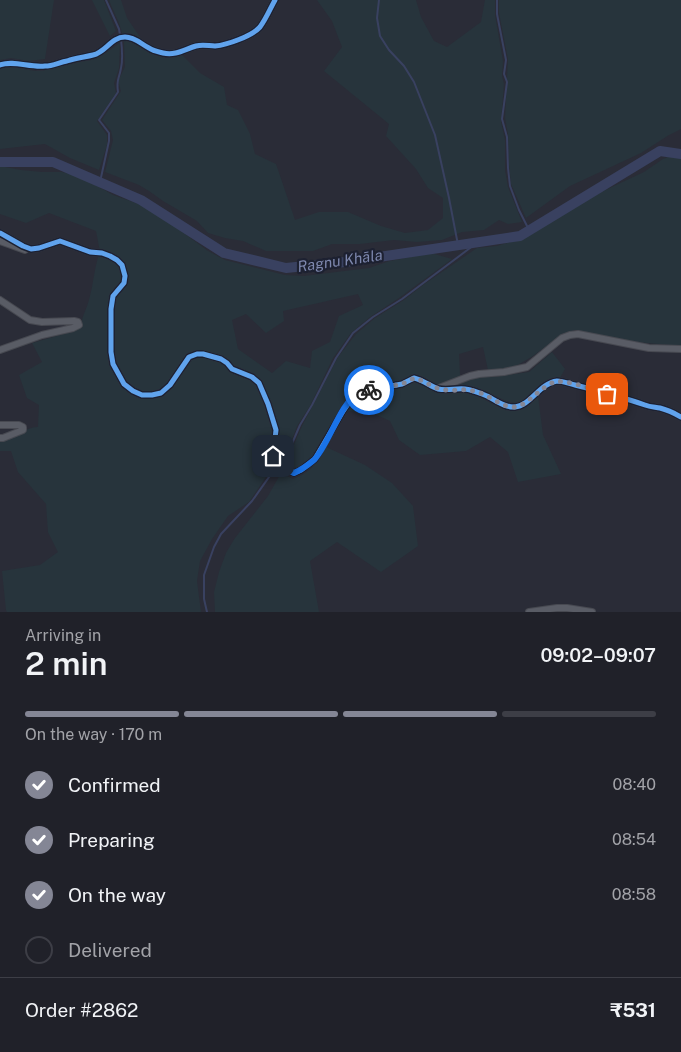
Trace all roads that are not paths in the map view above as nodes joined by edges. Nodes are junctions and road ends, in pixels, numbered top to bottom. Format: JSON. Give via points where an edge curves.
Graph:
{"nodes":[{"id":1,"x":275,"y":0,"type":"edge"},
{"id":2,"x":0,"y":64,"type":"edge"},
{"id":3,"x":0,"y":233,"type":"edge"},
{"id":4,"x":0,"y":241,"type":"edge"},
{"id":5,"x":31,"y":249,"type":"junction"},
{"id":6,"x":0,"y":300,"type":"edge"},
{"id":7,"x":681,"y":349,"type":"edge"},
{"id":8,"x":0,"y":350,"type":"edge"},
{"id":9,"x":438,"y":388,"type":"junction"},
{"id":10,"x":681,"y":417,"type":"edge"},
{"id":11,"x":0,"y":425,"type":"edge"},
{"id":12,"x":0,"y":438,"type":"edge"},
{"id":13,"x":529,"y":612,"type":"edge"},
{"id":14,"x":592,"y":612,"type":"edge"}],
"edges":[{"from":1,"to":2,"type":"street","via":[[259,28],[225,44],[203,45],[164,54],[134,39],[118,37],[96,54],[48,66]]},
{"from":3,"to":5,"type":"street"},
{"from":4,"to":5,"type":"street","via":[[24,250]]},
{"from":5,"to":9,"type":"street","via":[[60,241],[117,260],[125,276],[124,283],[113,296],[111,352],[117,374],[124,384],[142,395],[152,396],[170,385],[188,357],[203,354],[221,359],[232,369],[259,383],[276,430],[274,461],[294,473],[315,459],[343,411],[359,392],[402,384],[414,378]]},
{"from":6,"to":8,"type":"street","via":[[30,320],[74,321],[79,325]]},
{"from":7,"to":9,"type":"street","via":[[649,348],[570,335],[555,343],[527,367],[470,376]]},
{"from":9,"to":10,"type":"street","via":[[475,391],[514,408],[555,381],[664,409]]},
{"from":11,"to":12,"type":"street","via":[[23,427],[23,430]]},
{"from":13,"to":14,"type":"street","via":[[567,608]]}]}
